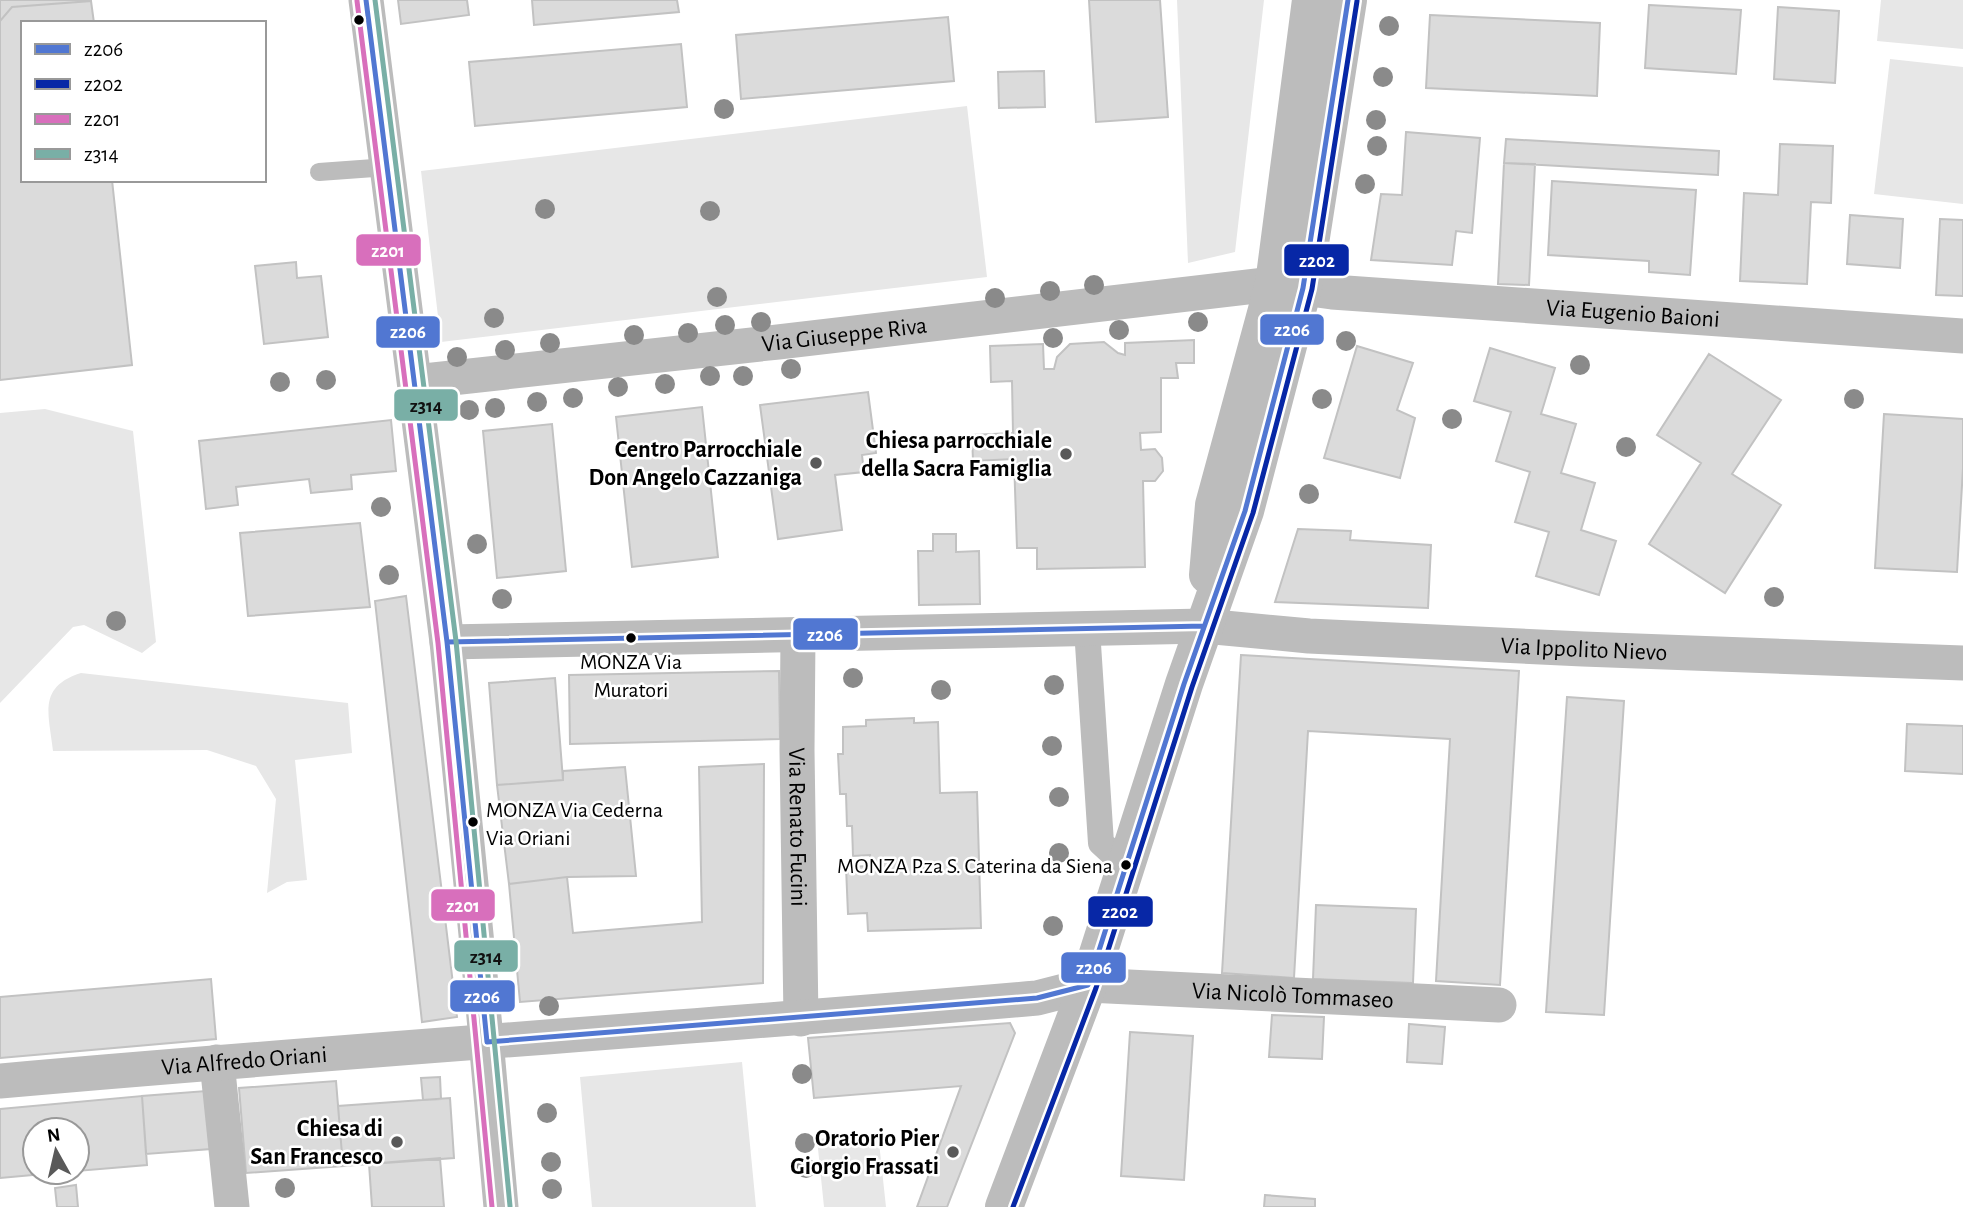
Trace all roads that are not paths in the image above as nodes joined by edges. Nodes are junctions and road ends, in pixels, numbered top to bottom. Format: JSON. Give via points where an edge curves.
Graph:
{"nodes":[{"id":1,"x":366,"y":0,"type":"edge"},
{"id":2,"x":1311,"y":0,"type":"edge"},
{"id":3,"x":1348,"y":0,"type":"edge"},
{"id":4,"x":388,"y":167,"type":"junction"},
{"id":5,"x":319,"y":172,"type":"dead end"},
{"id":6,"x":1288,"y":286,"type":"junction"},
{"id":7,"x":1963,"y":336,"type":"edge"},
{"id":8,"x":415,"y":382,"type":"junction"},
{"id":9,"x":1204,"y":625,"type":"junction"},
{"id":10,"x":1087,"y":629,"type":"junction"},
{"id":11,"x":798,"y":635,"type":"junction"},
{"id":12,"x":447,"y":642,"type":"junction"},
{"id":13,"x":1963,"y":663,"type":"edge"},
{"id":14,"x":1125,"y":865,"type":"junction"},
{"id":15,"x":1088,"y":985,"type":"junction"},
{"id":16,"x":1499,"y":1005,"type":"dead end"},
{"id":17,"x":801,"y":1019,"type":"junction"},
{"id":18,"x":487,"y":1042,"type":"junction"},
{"id":19,"x":217,"y":1062,"type":"junction"},
{"id":20,"x":0,"y":1081,"type":"edge"},
{"id":21,"x":232,"y":1207,"type":"edge"},
{"id":22,"x":501,"y":1207,"type":"edge"},
{"id":23,"x":1004,"y":1207,"type":"edge"}],
"edges":[{"from":1,"to":4,"type":"street"},
{"from":2,"to":6,"type":"street"},
{"from":3,"to":6,"type":"street"},
{"from":4,"to":5,"type":"lane"},
{"from":4,"to":8,"type":"street"},
{"from":6,"to":7,"type":"street","name":"Via Eugenio Baioni"},
{"from":6,"to":8,"type":"street","name":"Via Giuseppe Riva"},
{"from":6,"to":9,"type":"street","via":[[1245,511]]},
{"from":8,"to":12,"type":"street"},
{"from":9,"to":10,"type":"street","name":"Via Ippolito Nievo"},
{"from":9,"to":13,"type":"street","name":"Via Ippolito Nievo","via":[[1310,636]]},
{"from":9,"to":14,"type":"street"},
{"from":10,"to":11,"type":"street","name":"Via Ippolito Nievo"},
{"from":10,"to":14,"type":"street","via":[[1101,843]]},
{"from":11,"to":12,"type":"street","name":"Via Ippolito Nievo"},
{"from":11,"to":17,"type":"street","name":"Via Renato Fucini"},
{"from":12,"to":18,"type":"street"},
{"from":14,"to":15,"type":"street"},
{"from":15,"to":16,"type":"street","name":"Via Nicolò Tommaseo"},
{"from":15,"to":17,"type":"street","name":"Via Nicolò Tommaseo","via":[[1037,998]]},
{"from":15,"to":23,"type":"street"},
{"from":17,"to":18,"type":"street","name":"Via Alfredo Oriani"},
{"from":18,"to":19,"type":"street","name":"Via Alfredo Oriani"},
{"from":18,"to":22,"type":"street"},
{"from":19,"to":20,"type":"street","name":"Via Alfredo Oriani"},
{"from":19,"to":21,"type":"street"}]}
